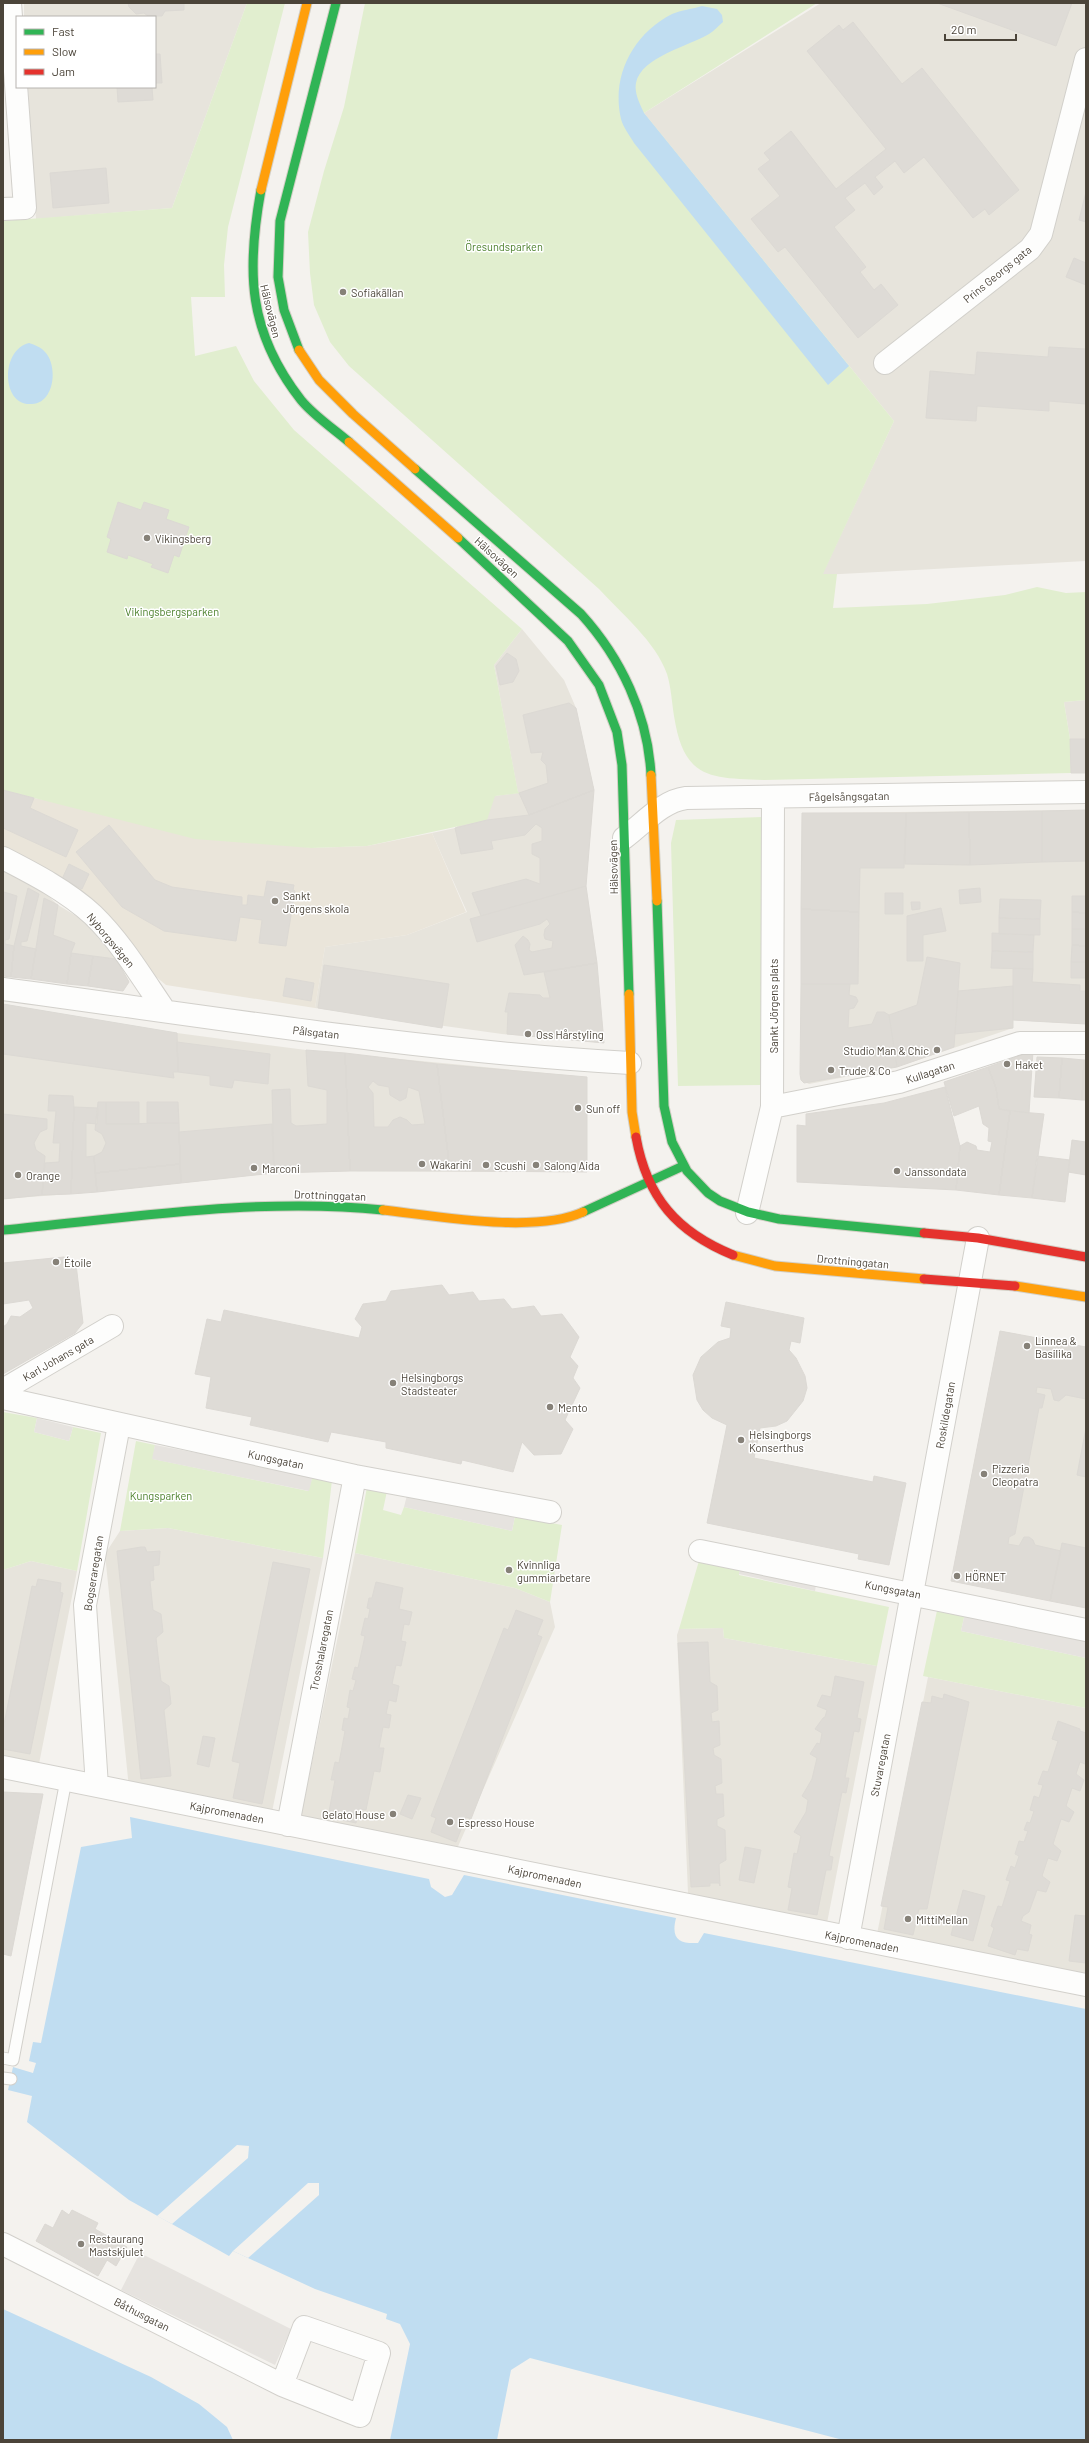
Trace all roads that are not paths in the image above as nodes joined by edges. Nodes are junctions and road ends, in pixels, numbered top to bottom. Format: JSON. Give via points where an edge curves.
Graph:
{"nodes":[{"id":1,"x":10,"y":3,"type":"edge"},
{"id":2,"x":306,"y":3,"type":"edge"},
{"id":3,"x":336,"y":3,"type":"edge"},
{"id":4,"x":1086,"y":59,"type":"edge"},
{"id":5,"x":3,"y":209,"type":"edge"},
{"id":6,"x":885,"y":363,"type":"dead end"},
{"id":7,"x":1086,"y":792,"type":"edge"},
{"id":8,"x":773,"y":797,"type":"junction"},
{"id":9,"x":654,"y":814,"type":"junction"},
{"id":10,"x":624,"y":838,"type":"junction"},
{"id":11,"x":3,"y":858,"type":"edge"},
{"id":12,"x":3,"y":989,"type":"edge"},
{"id":13,"x":165,"y":1011,"type":"junction"},
{"id":14,"x":1086,"y":1043,"type":"edge"},
{"id":15,"x":630,"y":1063,"type":"junction"},
{"id":16,"x":772,"y":1107,"type":"junction"},
{"id":17,"x":683,"y":1166,"type":"junction"},
{"id":18,"x":649,"y":1182,"type":"junction"},
{"id":19,"x":747,"y":1213,"type":"junction"},
{"id":20,"x":3,"y":1230,"type":"edge"},
{"id":21,"x":978,"y":1238,"type":"junction"},
{"id":22,"x":1086,"y":1257,"type":"edge"},
{"id":23,"x":970,"y":1283,"type":"junction"},
{"id":24,"x":1086,"y":1297,"type":"edge"},
{"id":25,"x":112,"y":1326,"type":"dead end"},
{"id":26,"x":3,"y":1390,"type":"edge"},
{"id":27,"x":3,"y":1398,"type":"edge"},
{"id":28,"x":119,"y":1425,"type":"junction"},
{"id":29,"x":355,"y":1476,"type":"junction"},
{"id":30,"x":550,"y":1512,"type":"dead end"},
{"id":31,"x":700,"y":1551,"type":"dead end"},
{"id":32,"x":913,"y":1593,"type":"junction"},
{"id":33,"x":1086,"y":1630,"type":"edge"},
{"id":34,"x":3,"y":1767,"type":"edge"},
{"id":35,"x":66,"y":1780,"type":"junction"},
{"id":36,"x":97,"y":1786,"type":"junction"},
{"id":37,"x":288,"y":1824,"type":"junction"},
{"id":38,"x":848,"y":1938,"type":"junction"},
{"id":39,"x":1086,"y":1985,"type":"edge"},
{"id":40,"x":3,"y":2058,"type":"edge"},
{"id":41,"x":3,"y":2244,"type":"edge"},
{"id":42,"x":282,"y":2385,"type":"junction"}],
"edges":[{"from":1,"to":5,"type":"street","via":[[24,208]]},
{"from":2,"to":10,"type":"main road","name":"Hälsovägen","via":[[254,220],[252,292],[262,332],[278,367],[302,401],[518,591],[568,641],[584,661],[599,685],[617,732],[622,765]]},
{"from":3,"to":9,"type":"main road","name":"Hälsovägen","via":[[280,221],[278,277],[288,326],[312,372],[347,409],[594,627],[617,662],[637,706],[651,768]]},
{"from":4,"to":6,"type":"street","name":"Prins Georgs gata","via":[[1041,234],[1030,249]]},
{"from":7,"to":8,"type":"street","name":"Fågelsångsgatan"},
{"from":8,"to":9,"type":"street","name":"Fågelsångsgatan","via":[[681,798],[670,802]]},
{"from":8,"to":16,"type":"street","name":"Sankt Jörgens plats"},
{"from":9,"to":10,"type":"street","name":"Fågelsångsgatan"},
{"from":9,"to":17,"type":"main road","name":"Hälsovägen","via":[[662,1072],[673,1146]]},
{"from":10,"to":15,"type":"main road","name":"Hälsovägen"},
{"from":11,"to":13,"type":"street","name":"Nyborgsvägen","via":[[42,878],[93,915],[122,950]]},
{"from":12,"to":13,"type":"street","name":"Pålsgatan"},
{"from":13,"to":15,"type":"street","name":"Pålsgatan","via":[[283,1029],[456,1048]]},
{"from":14,"to":16,"type":"street","name":"Kullagatan","via":[[1020,1042],[899,1082]]},
{"from":15,"to":18,"type":"main road","name":"Hälsovägen","via":[[632,1112],[641,1159]]},
{"from":16,"to":19,"type":"street","name":"Sankt Jörgens plats"},
{"from":17,"to":18,"type":"main road","name":"Drottninggatan"},
{"from":17,"to":19,"type":"main road","via":[[693,1180],[717,1199],[731,1208]]},
{"from":18,"to":20,"type":"main road","name":"Drottninggatan","via":[[574,1216],[536,1223],[462,1219],[350,1207],[294,1206],[189,1212]]},
{"from":18,"to":23,"type":"main road","name":"Drottninggatan","via":[[660,1202],[686,1229],[711,1247],[735,1258],[775,1266]]},
{"from":19,"to":21,"type":"main road","via":[[779,1219]]},
{"from":21,"to":22,"type":"main road"},
{"from":21,"to":23,"type":"street","name":"Roskildegatan"},
{"from":23,"to":24,"type":"main road","name":"Drottninggatan","via":[[1012,1286]]},
{"from":23,"to":32,"type":"street","name":"Roskildegatan"},
{"from":25,"to":26,"type":"street","name":"Karl Johans gata"},
{"from":27,"to":28,"type":"street","name":"Kungsgatan"},
{"from":28,"to":29,"type":"street","name":"Kungsgatan"},
{"from":28,"to":36,"type":"street","name":"Bogseraregatan","via":[[85,1604]]},
{"from":29,"to":30,"type":"street","name":"Kungsgatan"},
{"from":29,"to":37,"type":"street","name":"Trosshalaregatan"},
{"from":31,"to":32,"type":"street","name":"Kungsgatan"},
{"from":32,"to":33,"type":"street","name":"Kungsgatan"},
{"from":32,"to":38,"type":"street","name":"Stuvaregatan"},
{"from":34,"to":35,"type":"street","name":"Kajpromenaden"},
{"from":35,"to":36,"type":"street","name":"Kajpromenaden"},
{"from":35,"to":40,"type":"lane","via":[[13,2060]]},
{"from":36,"to":37,"type":"street","name":"Kajpromenaden"},
{"from":37,"to":38,"type":"street","name":"Kajpromenaden"},
{"from":38,"to":39,"type":"street","name":"Kajpromenaden"},
{"from":41,"to":42,"type":"street","name":"Båthusgatan"},
{"from":42,"to":42,"type":"street","name":"Båthusgatan","via":[[360,2416],[379,2353],[304,2327]]}]}
